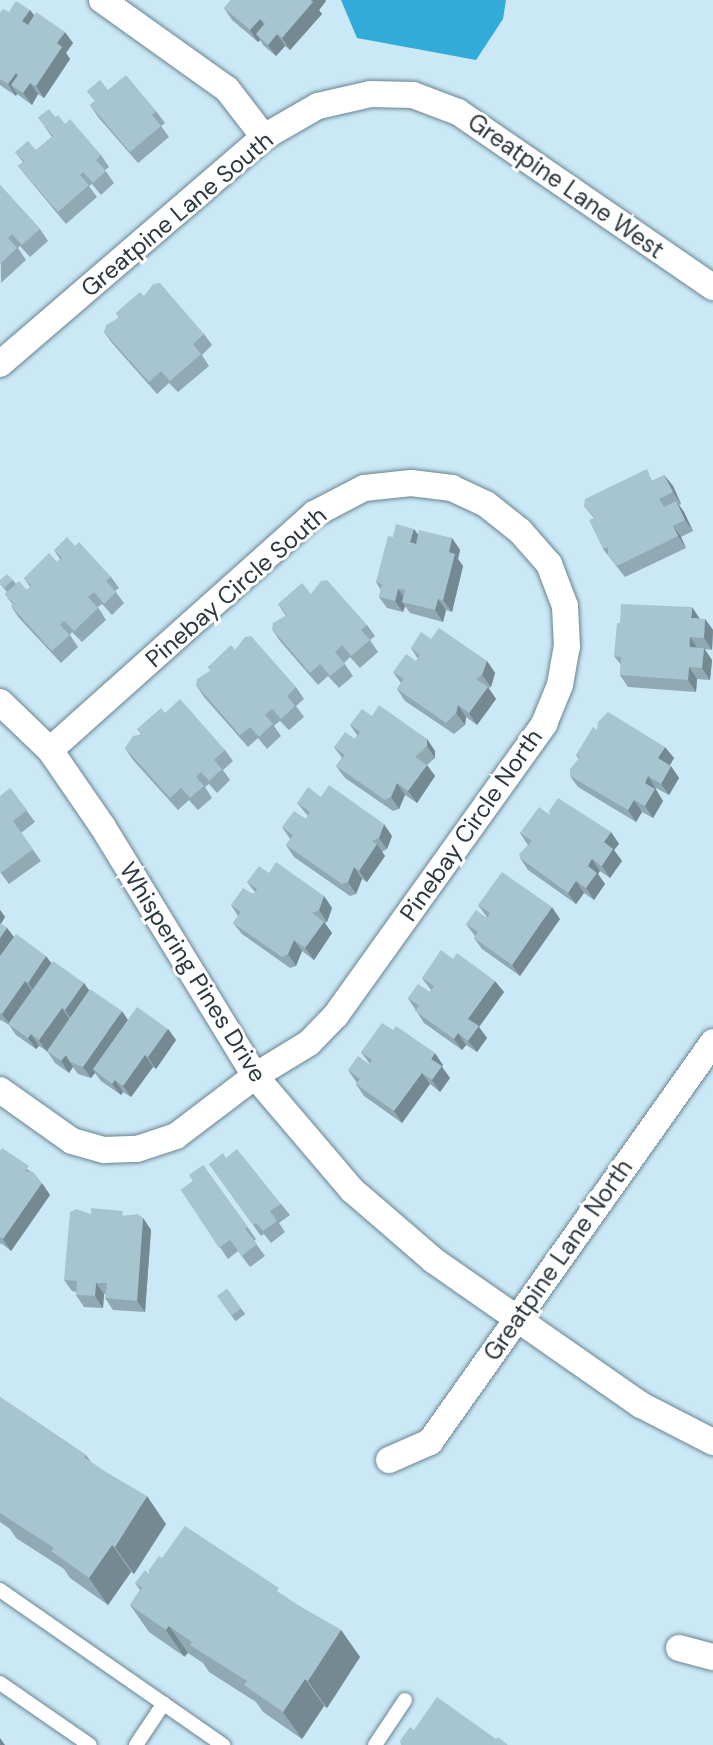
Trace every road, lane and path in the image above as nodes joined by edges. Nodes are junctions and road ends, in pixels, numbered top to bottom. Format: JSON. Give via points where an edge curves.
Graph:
{"nodes":[{"id":1,"x":102,"y":0,"type":"edge"},
{"id":2,"x":413,"y":94,"type":"joint"},
{"id":3,"x":264,"y":137,"type":"junction"},
{"id":4,"x":713,"y":287,"type":"edge"},
{"id":5,"x":0,"y":363,"type":"edge"},
{"id":6,"x":520,"y":531,"type":"joint"},
{"id":7,"x":0,"y":702,"type":"edge"},
{"id":8,"x":50,"y":750,"type":"junction"},
{"id":9,"x":713,"y":1042,"type":"edge"},
{"id":10,"x":255,"y":1076,"type":"junction"},
{"id":11,"x":0,"y":1090,"type":"edge"},
{"id":12,"x":517,"y":1318,"type":"junction"},
{"id":13,"x":713,"y":1443,"type":"edge"},
{"id":14,"x":389,"y":1460,"type":"dead end"},
{"id":15,"x":0,"y":1590,"type":"edge"},
{"id":16,"x":679,"y":1648,"type":"dead end"},
{"id":17,"x":713,"y":1657,"type":"edge"},
{"id":18,"x":0,"y":1683,"type":"edge"},
{"id":19,"x":405,"y":1700,"type":"dead end"},
{"id":20,"x":164,"y":1703,"type":"junction"},
{"id":21,"x":90,"y":1745,"type":"edge"},
{"id":22,"x":136,"y":1745,"type":"edge"},
{"id":23,"x":223,"y":1745,"type":"edge"},
{"id":24,"x":375,"y":1745,"type":"edge"}],
"edges":[{"from":1,"to":3,"type":"street","via":[[227,89]]},
{"from":2,"to":3,"type":"street","name":"Greatpine Lane South","via":[[371,94],[318,106]]},
{"from":2,"to":4,"type":"street","name":"Greatpine Lane West","via":[[458,112]]},
{"from":3,"to":5,"type":"street","name":"Greatpine Lane South"},
{"from":6,"to":8,"type":"street","name":"Pinebay Circle South","via":[[486,504],[453,488],[411,483],[364,488],[314,514]]},
{"from":6,"to":10,"type":"street","name":"Pinebay Circle North","via":[[549,564],[565,606],[567,647],[560,685],[544,724],[336,1014],[309,1043]]},
{"from":7,"to":8,"type":"street","name":"Whispering Pines Drive"},
{"from":8,"to":10,"type":"street","name":"Whispering Pines Drive","via":[[103,827]]},
{"from":9,"to":12,"type":"street","name":"Greatpine Lane North"},
{"from":10,"to":11,"type":"street","name":"Pinebay Circle North","via":[[176,1136],[137,1149],[104,1150],[72,1141]]},
{"from":10,"to":12,"type":"street","name":"Whispering Pines Drive","via":[[352,1190],[433,1260]]},
{"from":12,"to":13,"type":"street","name":"Whispering Pines Drive","via":[[641,1405]]},
{"from":12,"to":14,"type":"street","name":"Greatpine Lane North","via":[[430,1442]]},
{"from":15,"to":20,"type":"lane"},
{"from":16,"to":17,"type":"street"},
{"from":18,"to":21,"type":"lane"},
{"from":19,"to":24,"type":"lane"},
{"from":20,"to":22,"type":"lane"},
{"from":20,"to":23,"type":"lane"}]}
